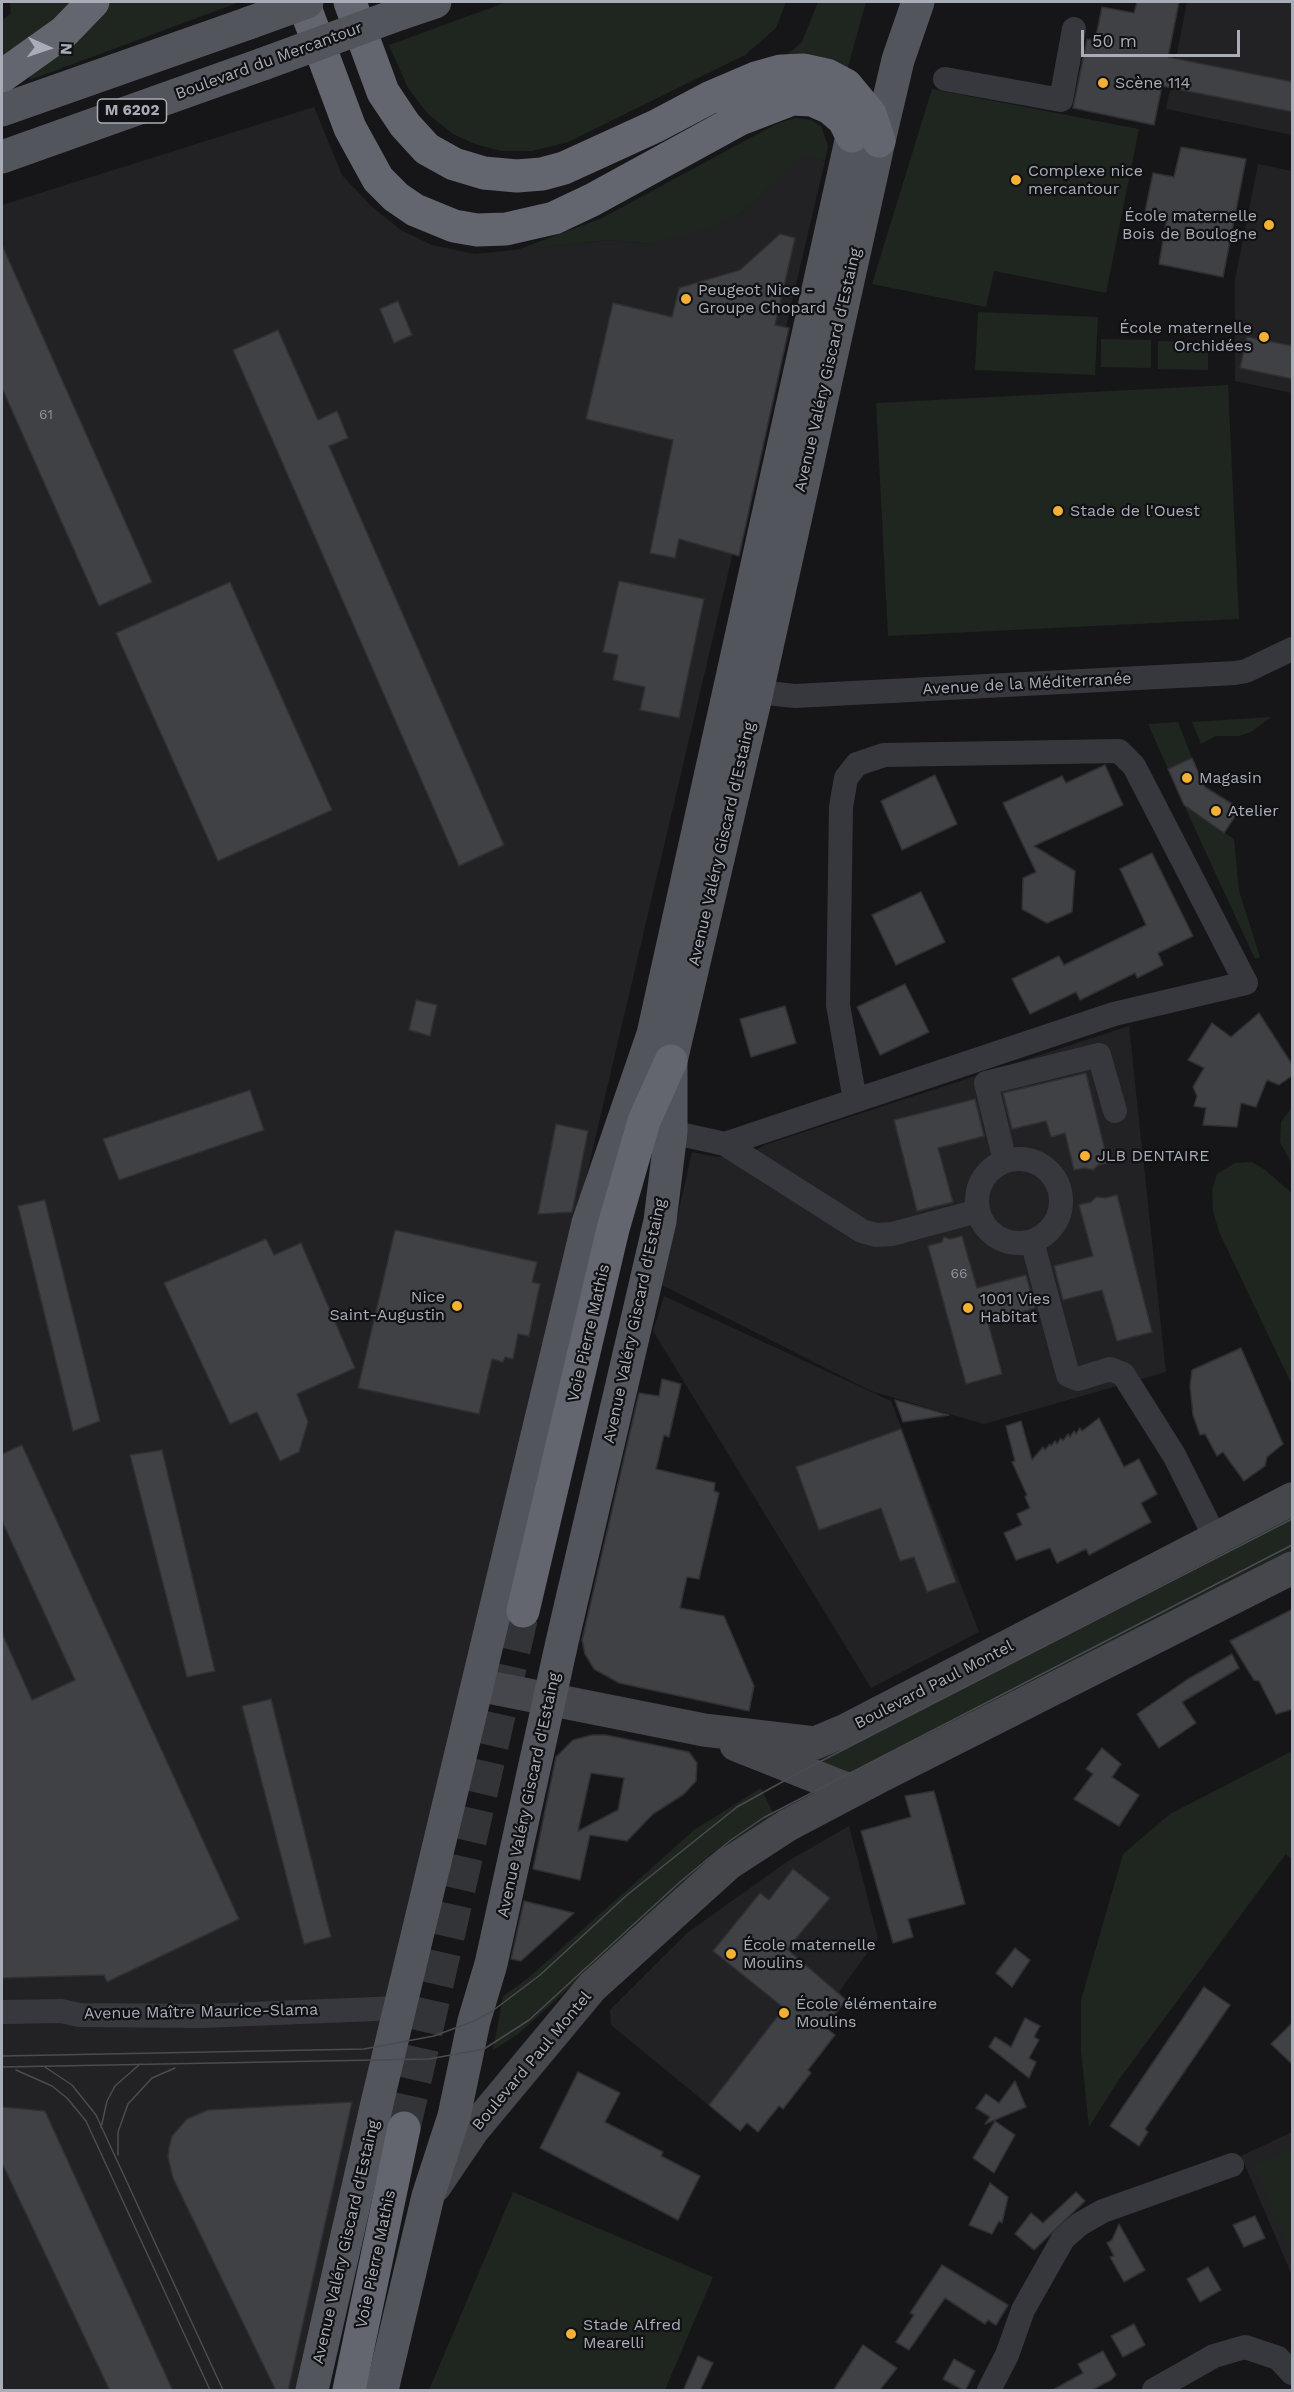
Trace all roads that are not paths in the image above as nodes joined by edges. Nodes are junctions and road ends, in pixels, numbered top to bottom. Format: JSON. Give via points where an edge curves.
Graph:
{"nodes":[{"id":1,"x":93,"y":2,"type":"edge"},
{"id":2,"x":305,"y":2,"type":"edge"},
{"id":3,"x":350,"y":2,"type":"edge"},
{"id":4,"x":435,"y":2,"type":"edge"},
{"id":5,"x":918,"y":2,"type":"edge"},
{"id":6,"x":1074,"y":29,"type":"dead end"},
{"id":7,"x":2,"y":76,"type":"edge"},
{"id":8,"x":945,"y":79,"type":"dead end"},
{"id":9,"x":2,"y":110,"type":"edge"},
{"id":10,"x":866,"y":139,"type":"junction"},
{"id":11,"x":2,"y":157,"type":"edge"},
{"id":12,"x":1293,"y":649,"type":"edge"},
{"id":13,"x":757,"y":692,"type":"junction"},
{"id":14,"x":671,"y":1061,"type":"junction"},
{"id":15,"x":855,"y":1100,"type":"junction"},
{"id":16,"x":1115,"y":1111,"type":"dead end"},
{"id":17,"x":671,"y":1132,"type":"junction"},
{"id":18,"x":725,"y":1144,"type":"junction"},
{"id":19,"x":1005,"y":1161,"type":"junction"},
{"id":20,"x":978,"y":1211,"type":"junction"},
{"id":21,"x":1032,"y":1241,"type":"junction"},
{"id":22,"x":1293,"y":1499,"type":"edge"},
{"id":23,"x":1216,"y":1539,"type":"junction"},
{"id":24,"x":1293,"y":1568,"type":"edge"},
{"id":25,"x":523,"y":1611,"type":"tunnel mouth"},
{"id":26,"x":478,"y":1685,"type":"junction"},
{"id":27,"x":551,"y":1700,"type":"junction"},
{"id":28,"x":704,"y":1730,"type":"junction"},
{"id":29,"x":852,"y":1791,"type":"junction"},
{"id":30,"x":400,"y":2008,"type":"junction"},
{"id":31,"x":2,"y":2012,"type":"edge"},
{"id":32,"x":404,"y":2128,"type":"tunnel mouth"},
{"id":33,"x":1232,"y":2164,"type":"dead end"},
{"id":34,"x":428,"y":2196,"type":"junction"},
{"id":35,"x":1293,"y":2373,"type":"edge"},
{"id":36,"x":312,"y":2391,"type":"edge"},
{"id":37,"x":349,"y":2391,"type":"edge"},
{"id":38,"x":382,"y":2391,"type":"edge"},
{"id":39,"x":989,"y":2391,"type":"edge"},
{"id":40,"x":1154,"y":2391,"type":"edge"}],
"edges":[{"from":1,"to":7,"type":"highway","via":[[64,32]]},
{"from":2,"to":9,"type":"main road","number":"M 6202","bridge":true},
{"from":2,"to":10,"type":"highway","via":[[350,128],[378,179],[415,210],[454,226],[506,229],[554,218],[740,119],[792,99],[812,100],[830,108]]},
{"from":3,"to":10,"type":"highway","via":[[383,92],[405,125],[427,149],[454,164],[484,173],[517,176],[564,168],[709,98],[781,71],[815,72],[846,85],[870,114]]},
{"from":4,"to":11,"type":"main road","name":"Boulevard du Mercantour","number":"M 6202","bridge":true},
{"from":5,"to":10,"type":"main road","name":"Avenue Valéry Giscard d'Estaing"},
{"from":6,"to":8,"type":"street","via":[[1061,100]]},
{"from":10,"to":13,"type":"main road","name":"Avenue Valéry Giscard d'Estaing"},
{"from":10,"to":26,"type":"main road","name":"Avenue Valéry Giscard d'Estaing","via":[[653,1034],[588,1223]]},
{"from":12,"to":13,"type":"street","name":"Avenue de la Méditerranée","via":[[1235,673],[795,696]]},
{"from":13,"to":14,"type":"main road","name":"Avenue Valéry Giscard d'Estaing"},
{"from":14,"to":17,"type":"main road","name":"Avenue Valéry Giscard d'Estaing"},
{"from":14,"to":25,"type":"highway","name":"Voie Pierre Mathis","via":[[644,1121],[614,1229]]},
{"from":15,"to":15,"type":"street","via":[[1114,1014],[1246,983],[1134,766],[1119,751],[884,755],[857,764],[846,778],[841,807],[838,1005]]},
{"from":15,"to":18,"type":"street"},
{"from":16,"to":19,"type":"street","via":[[1099,1055],[986,1083]]},
{"from":17,"to":18,"type":"street"},
{"from":17,"to":27,"type":"main road","name":"Avenue Valéry Giscard d'Estaing","via":[[660,1221]]},
{"from":18,"to":20,"type":"street","via":[[862,1231],[876,1235]]},
{"from":19,"to":20,"type":"street","via":[[982,1181]]},
{"from":19,"to":21,"type":"street","via":[[1019,1159],[1044,1166],[1059,1187],[1061,1201],[1053,1226]]},
{"from":20,"to":21,"type":"street","via":[[984,1224],[1005,1241]]},
{"from":21,"to":23,"type":"street","via":[[1068,1375],[1078,1379],[1110,1369],[1123,1374],[1174,1455]]},
{"from":22,"to":23,"type":"main road","name":"Boulevard Paul Montel"},
{"from":23,"to":28,"type":"main road","name":"Boulevard Paul Montel","via":[[816,1743]]},
{"from":24,"to":29,"type":"main road","name":"Boulevard Paul Montel"},
{"from":26,"to":27,"type":"main road"},
{"from":26,"to":30,"type":"main road","name":"Avenue Valéry Giscard d'Estaing"},
{"from":27,"to":28,"type":"main road"},
{"from":27,"to":34,"type":"main road","name":"Avenue Valéry Giscard d'Estaing","via":[[491,1964],[474,2021],[461,2091]]},
{"from":28,"to":29,"type":"main road"},
{"from":29,"to":34,"type":"main road","name":"Boulevard Paul Montel","via":[[788,1825],[728,1864],[592,1987],[473,2130]]},
{"from":30,"to":31,"type":"street","name":"Avenue Maître Maurice-Slama","via":[[202,2016]]},
{"from":30,"to":36,"type":"main road","name":"Avenue Valéry Giscard d'Estaing"},
{"from":32,"to":37,"type":"highway","name":"Voie Pierre Mathis"},
{"from":33,"to":39,"type":"street","via":[[1103,2211],[1080,2224],[1063,2240],[1023,2310]]},
{"from":34,"to":38,"type":"main road","name":"Avenue Valéry Giscard d'Estaing"},
{"from":35,"to":40,"type":"street","via":[[1278,2358],[1245,2347],[1214,2356]]}]}
